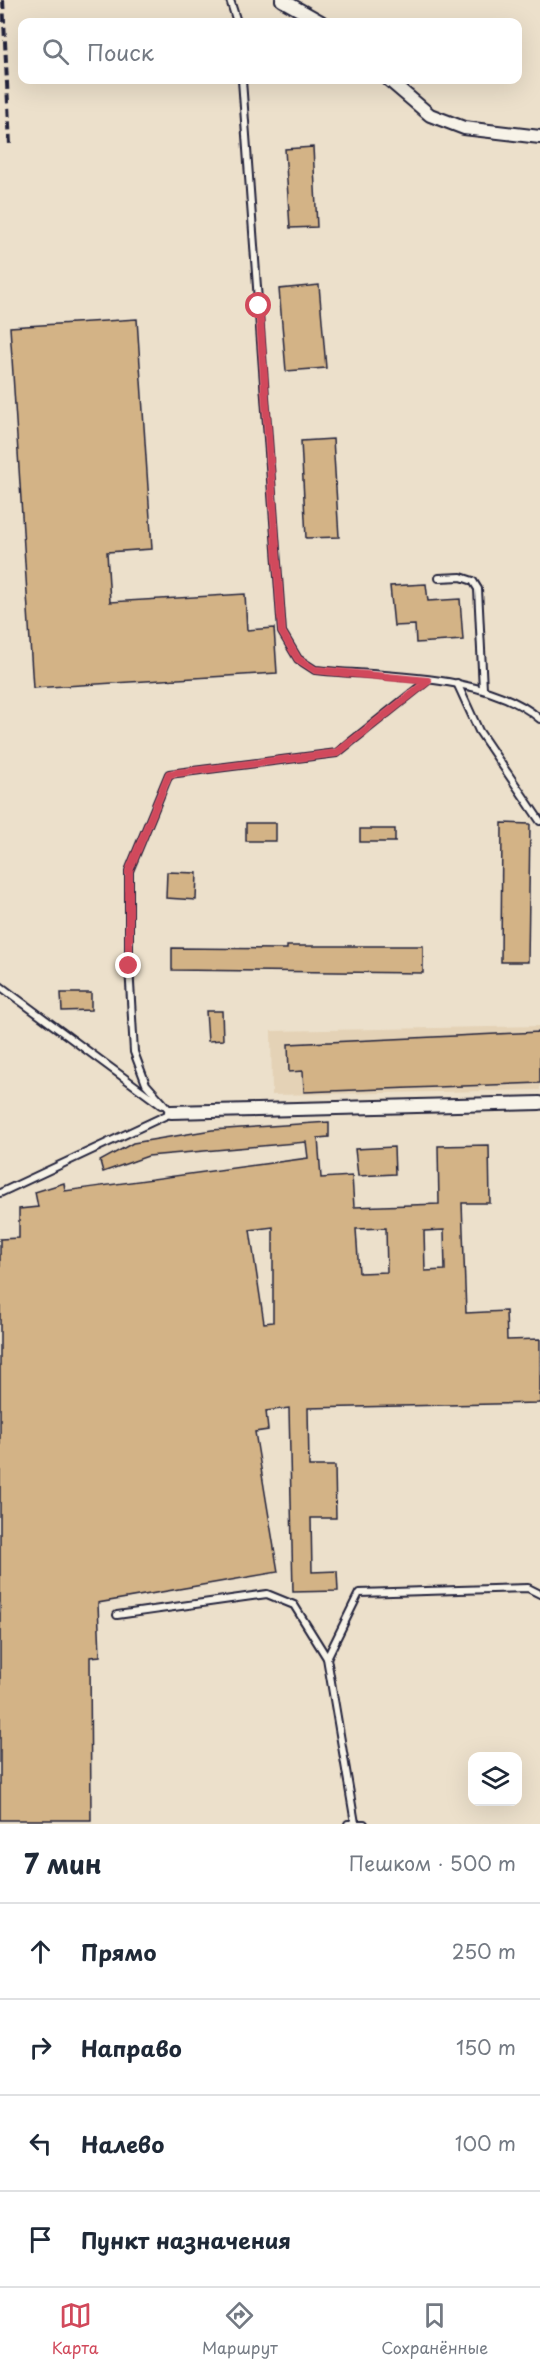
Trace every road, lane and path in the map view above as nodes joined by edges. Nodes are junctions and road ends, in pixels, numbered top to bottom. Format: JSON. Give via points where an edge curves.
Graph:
{"nodes":[{"id":1,"x":230,"y":0,"type":"edge"},
{"id":2,"x":282,"y":0,"type":"edge"},
{"id":3,"x":236,"y":18,"type":"edge"},
{"id":4,"x":314,"y":18,"type":"edge"},
{"id":5,"x":242,"y":84,"type":"edge"},
{"id":6,"x":394,"y":84,"type":"edge"},
{"id":7,"x":540,"y":137,"type":"edge"},
{"id":8,"x":439,"y":578,"type":"dead end"},
{"id":9,"x":428,"y":681,"type":"junction"},
{"id":10,"x":457,"y":683,"type":"junction"},
{"id":11,"x":483,"y":689,"type":"junction"},
{"id":12,"x":540,"y":719,"type":"edge"},
{"id":13,"x":540,"y":821,"type":"edge"},
{"id":14,"x":0,"y":986,"type":"edge"},
{"id":15,"x":540,"y":1103,"type":"edge"},
{"id":16,"x":171,"y":1112,"type":"junction"},
{"id":17,"x":0,"y":1193,"type":"edge"},
{"id":18,"x":540,"y":1593,"type":"edge"},
{"id":19,"x":117,"y":1615,"type":"dead end"},
{"id":20,"x":327,"y":1658,"type":"junction"},
{"id":21,"x":355,"y":1823,"type":"edge"},
{"id":22,"x":348,"y":1824,"type":"edge"},
{"id":23,"x":364,"y":1824,"type":"edge"}],
"edges":[{"from":1,"to":3,"type":"lane"},
{"from":2,"to":4,"type":"street"},
{"from":5,"to":9,"type":"lane","via":[[282,632],[298,659],[315,670]]},
{"from":6,"to":7,"type":"street","via":[[430,116],[464,128]]},
{"from":8,"to":11,"type":"lane","via":[[460,577],[473,581],[478,589]]},
{"from":9,"to":10,"type":"lane"},
{"from":9,"to":16,"type":"lane","via":[[337,753],[169,774],[129,871],[129,966],[134,1052],[146,1084]]},
{"from":10,"to":11,"type":"lane"},
{"from":10,"to":13,"type":"lane","via":[[479,731]]},
{"from":11,"to":12,"type":"lane","via":[[525,707]]},
{"from":14,"to":16,"type":"lane"},
{"from":15,"to":16,"type":"street"},
{"from":16,"to":17,"type":"lane"},
{"from":18,"to":20,"type":"lane","via":[[528,1588],[359,1593]]},
{"from":19,"to":20,"type":"lane","via":[[267,1594],[294,1605]]},
{"from":20,"to":21,"type":"lane"},
{"from":21,"to":22,"type":"lane"},
{"from":21,"to":23,"type":"lane"}]}
